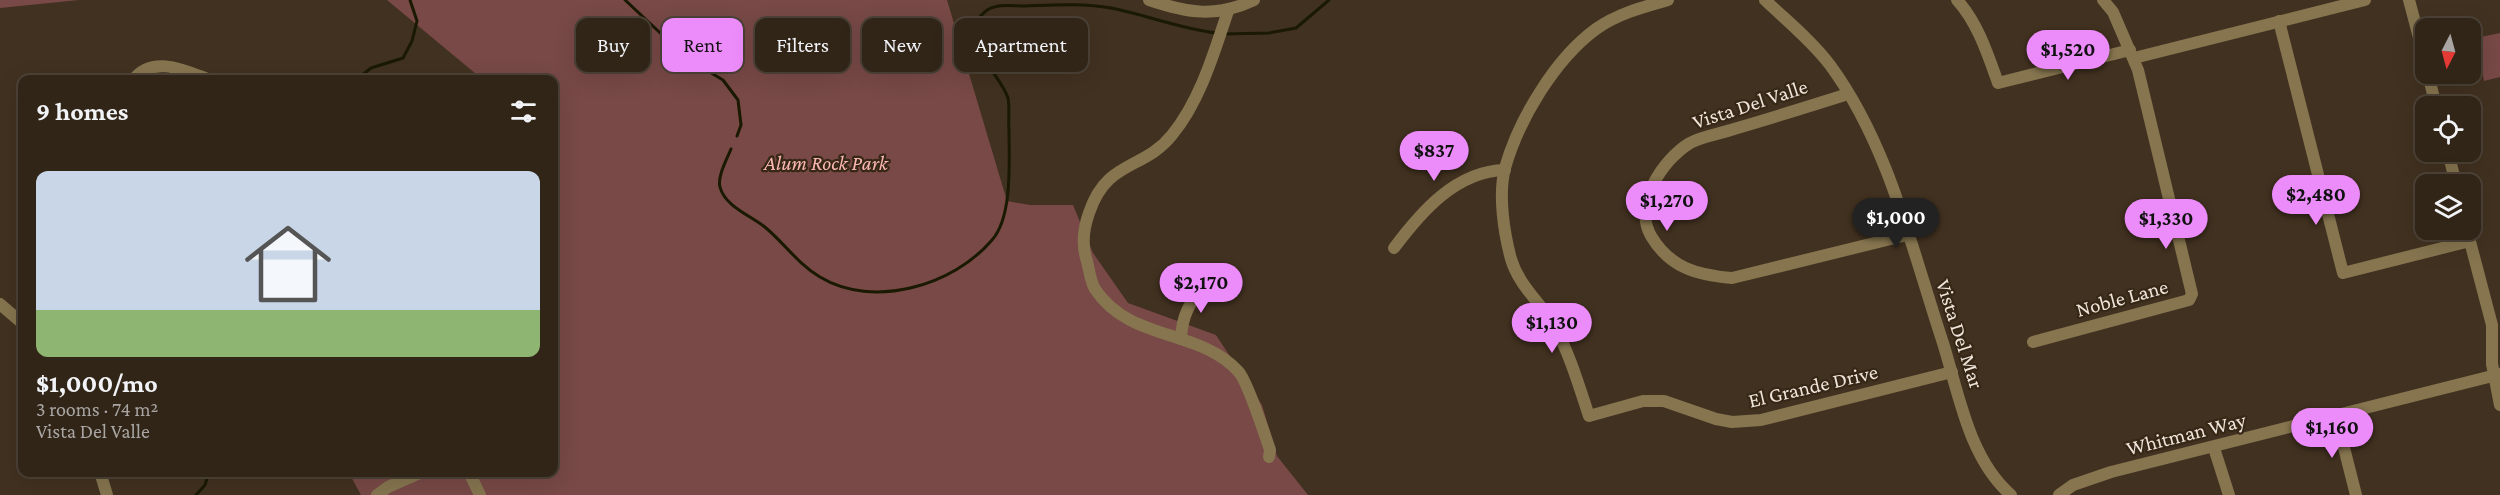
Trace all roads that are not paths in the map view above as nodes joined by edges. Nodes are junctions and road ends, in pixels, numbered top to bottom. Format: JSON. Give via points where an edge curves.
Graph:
{"nodes":[{"id":1,"x":1149,"y":0,"type":"edge"},
{"id":2,"x":1254,"y":0,"type":"edge"},
{"id":3,"x":1668,"y":0,"type":"edge"},
{"id":4,"x":1765,"y":0,"type":"edge"},
{"id":5,"x":1957,"y":0,"type":"edge"},
{"id":6,"x":2103,"y":0,"type":"edge"},
{"id":7,"x":2365,"y":0,"type":"edge"},
{"id":8,"x":2409,"y":0,"type":"edge"},
{"id":9,"x":1228,"y":11,"type":"junction"},
{"id":10,"x":2279,"y":21,"type":"junction"},
{"id":11,"x":2415,"y":23,"type":"edge"},
{"id":12,"x":2132,"y":54,"type":"junction"},
{"id":13,"x":141,"y":75,"type":"edge"},
{"id":14,"x":196,"y":75,"type":"edge"},
{"id":15,"x":1848,"y":94,"type":"junction"},
{"id":16,"x":1505,"y":170,"type":"junction"},
{"id":17,"x":1907,"y":235,"type":"junction"},
{"id":18,"x":2452,"y":240,"type":"edge"},
{"id":19,"x":2470,"y":240,"type":"edge"},
{"id":20,"x":1394,"y":248,"type":"dead end"},
{"id":21,"x":1206,"y":284,"type":"dead end"},
{"id":22,"x":0,"y":304,"type":"edge"},
{"id":23,"x":18,"y":320,"type":"edge"},
{"id":24,"x":1181,"y":339,"type":"junction"},
{"id":25,"x":2033,"y":342,"type":"dead end"},
{"id":26,"x":1952,"y":372,"type":"junction"},
{"id":27,"x":2497,"y":375,"type":"edge"},
{"id":28,"x":2500,"y":405,"type":"edge"},
{"id":29,"x":2336,"y":416,"type":"junction"},
{"id":30,"x":2214,"y":448,"type":"junction"},
{"id":31,"x":1269,"y":457,"type":"dead end"},
{"id":32,"x":102,"y":477,"type":"edge"},
{"id":33,"x":411,"y":477,"type":"edge"},
{"id":34,"x":471,"y":477,"type":"edge"},
{"id":35,"x":107,"y":495,"type":"edge"},
{"id":36,"x":377,"y":495,"type":"edge"},
{"id":37,"x":480,"y":495,"type":"edge"},
{"id":38,"x":2011,"y":495,"type":"edge"},
{"id":39,"x":2059,"y":495,"type":"edge"},
{"id":40,"x":2229,"y":495,"type":"edge"},
{"id":41,"x":2356,"y":495,"type":"edge"}],
"edges":[{"from":1,"to":9,"type":"street","via":[[1195,11]]},
{"from":2,"to":9,"type":"street"},
{"from":3,"to":16,"type":"street","name":"El Grande Drive","via":[[1630,11],[1598,28],[1572,50],[1549,78]]},
{"from":4,"to":15,"type":"street","name":"Vista Del Mar","via":[[1830,65]]},
{"from":5,"to":12,"type":"street","via":[[1966,9],[1984,45],[1998,84]]},
{"from":6,"to":12,"type":"street","name":"Noble Lane","via":[[2113,12]]},
{"from":7,"to":10,"type":"street"},
{"from":8,"to":11,"type":"street"},
{"from":9,"to":24,"type":"street","via":[[1192,106],[1171,137],[1109,177],[1095,195],[1086,222],[1084,250],[1094,287],[1116,312],[1143,328]]},
{"from":10,"to":12,"type":"street"},
{"from":10,"to":18,"type":"street","via":[[2343,273]]},
{"from":12,"to":25,"type":"street","name":"Noble Lane","via":[[2157,141],[2192,294],[2189,300]]},
{"from":13,"to":14,"type":"street","via":[[157,65]]},
{"from":15,"to":17,"type":"street","name":"Vista Del Mar","via":[[1873,142]]},
{"from":15,"to":17,"type":"street","name":"Vista Del Valle","via":[[1691,143],[1668,164],[1650,192],[1644,219],[1650,234],[1669,258],[1685,269],[1703,276],[1732,278]]},
{"from":16,"to":20,"type":"street","via":[[1489,170],[1446,192],[1417,218]]},
{"from":16,"to":26,"type":"street","name":"El Grande Drive","via":[[1505,225],[1512,260],[1523,285],[1553,325],[1567,352],[1589,417],[1644,401],[1664,401],[1716,419],[1761,420]]},
{"from":17,"to":26,"type":"street","name":"Vista Del Mar"},
{"from":19,"to":27,"type":"street","via":[[2492,324]]},
{"from":21,"to":24,"type":"street","via":[[1191,300],[1182,321]]},
{"from":22,"to":23,"type":"street"},
{"from":24,"to":31,"type":"street","via":[[1219,354],[1240,372],[1270,450]]},
{"from":26,"to":38,"type":"street","name":"Vista Del Mar","via":[[1971,434],[1994,481]]},
{"from":27,"to":28,"type":"street"},
{"from":27,"to":29,"type":"street","name":"Whitman Way"},
{"from":29,"to":30,"type":"street","name":"Whitman Way"},
{"from":29,"to":41,"type":"street"},
{"from":30,"to":39,"type":"street","name":"Whitman Way","via":[[2111,472],[2073,485]]},
{"from":30,"to":40,"type":"street"},
{"from":32,"to":35,"type":"street"},
{"from":33,"to":36,"type":"street"},
{"from":34,"to":37,"type":"street"}]}
